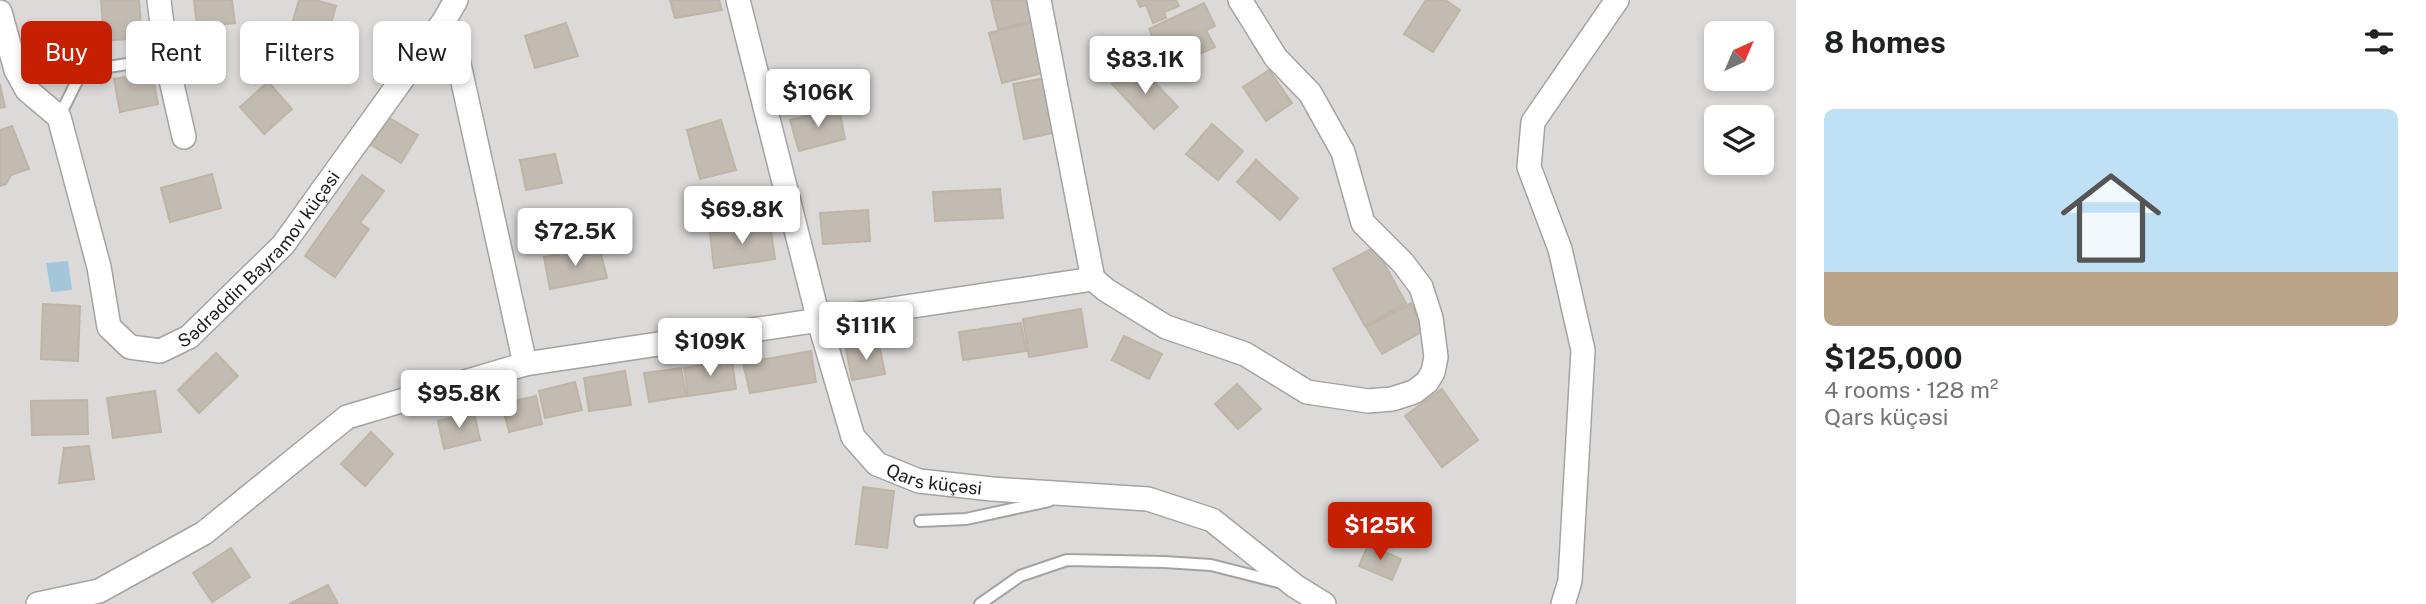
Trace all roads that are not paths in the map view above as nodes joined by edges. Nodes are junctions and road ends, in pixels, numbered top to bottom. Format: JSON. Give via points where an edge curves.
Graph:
{"nodes":[{"id":1,"x":159,"y":0,"type":"edge"},
{"id":2,"x":456,"y":0,"type":"edge"},
{"id":3,"x":738,"y":0,"type":"edge"},
{"id":4,"x":1039,"y":0,"type":"edge"},
{"id":5,"x":1240,"y":0,"type":"edge"},
{"id":6,"x":1617,"y":0,"type":"edge"},
{"id":7,"x":0,"y":12,"type":"edge"},
{"id":8,"x":162,"y":21,"type":"edge"},
{"id":9,"x":444,"y":21,"type":"edge"},
{"id":10,"x":126,"y":64,"type":"edge"},
{"id":11,"x":172,"y":84,"type":"edge"},
{"id":12,"x":399,"y":84,"type":"edge"},
{"id":13,"x":463,"y":84,"type":"edge"},
{"id":14,"x":59,"y":117,"type":"junction"},
{"id":15,"x":184,"y":137,"type":"dead end"},
{"id":16,"x":1093,"y":279,"type":"junction"},
{"id":17,"x":819,"y":321,"type":"junction"},
{"id":18,"x":526,"y":364,"type":"junction"},
{"id":19,"x":1076,"y":495,"type":"junction"},
{"id":20,"x":919,"y":521,"type":"dead end"},
{"id":21,"x":1297,"y":595,"type":"edge"},
{"id":22,"x":38,"y":604,"type":"edge"},
{"id":23,"x":980,"y":604,"type":"edge"},
{"id":24,"x":1324,"y":604,"type":"edge"},
{"id":25,"x":1563,"y":604,"type":"edge"}],
"edges":[{"from":1,"to":8,"type":"street"},
{"from":2,"to":9,"type":"street","name":"Sədrəddin Bayramov küçəsi"},
{"from":3,"to":17,"type":"street","name":"Qars küçəsi"},
{"from":4,"to":16,"type":"street"},
{"from":5,"to":16,"type":"street","via":[[1276,58],[1310,93],[1343,152],[1363,223],[1421,287],[1431,318],[1436,357],[1433,372],[1414,392],[1392,399],[1368,401],[1307,392],[1245,354],[1166,327]]},
{"from":6,"to":25,"type":"street","via":[[1533,122],[1529,167],[1560,248],[1583,350],[1570,581]]},
{"from":7,"to":14,"type":"street","via":[[16,70],[27,90]]},
{"from":10,"to":14,"type":"lane","via":[[82,71]]},
{"from":11,"to":15,"type":"street"},
{"from":12,"to":14,"type":"street","name":"Sədrəddin Bayramov küçəsi","via":[[283,245],[189,337],[160,351],[130,347],[109,327],[99,267]]},
{"from":13,"to":18,"type":"street"},
{"from":16,"to":17,"type":"street"},
{"from":17,"to":18,"type":"street"},
{"from":17,"to":19,"type":"street","name":"Qars küçəsi","via":[[853,437],[877,464],[919,481]]},
{"from":18,"to":22,"type":"street","via":[[347,416],[204,533],[99,591]]},
{"from":19,"to":20,"type":"lane","via":[[966,519]]},
{"from":19,"to":21,"type":"street","name":"Qars küçəsi","via":[[1148,499],[1212,520]]},
{"from":21,"to":23,"type":"lane","via":[[1211,565],[1067,560],[1020,576]]},
{"from":21,"to":24,"type":"street","name":"Qars küçəsi"}]}
